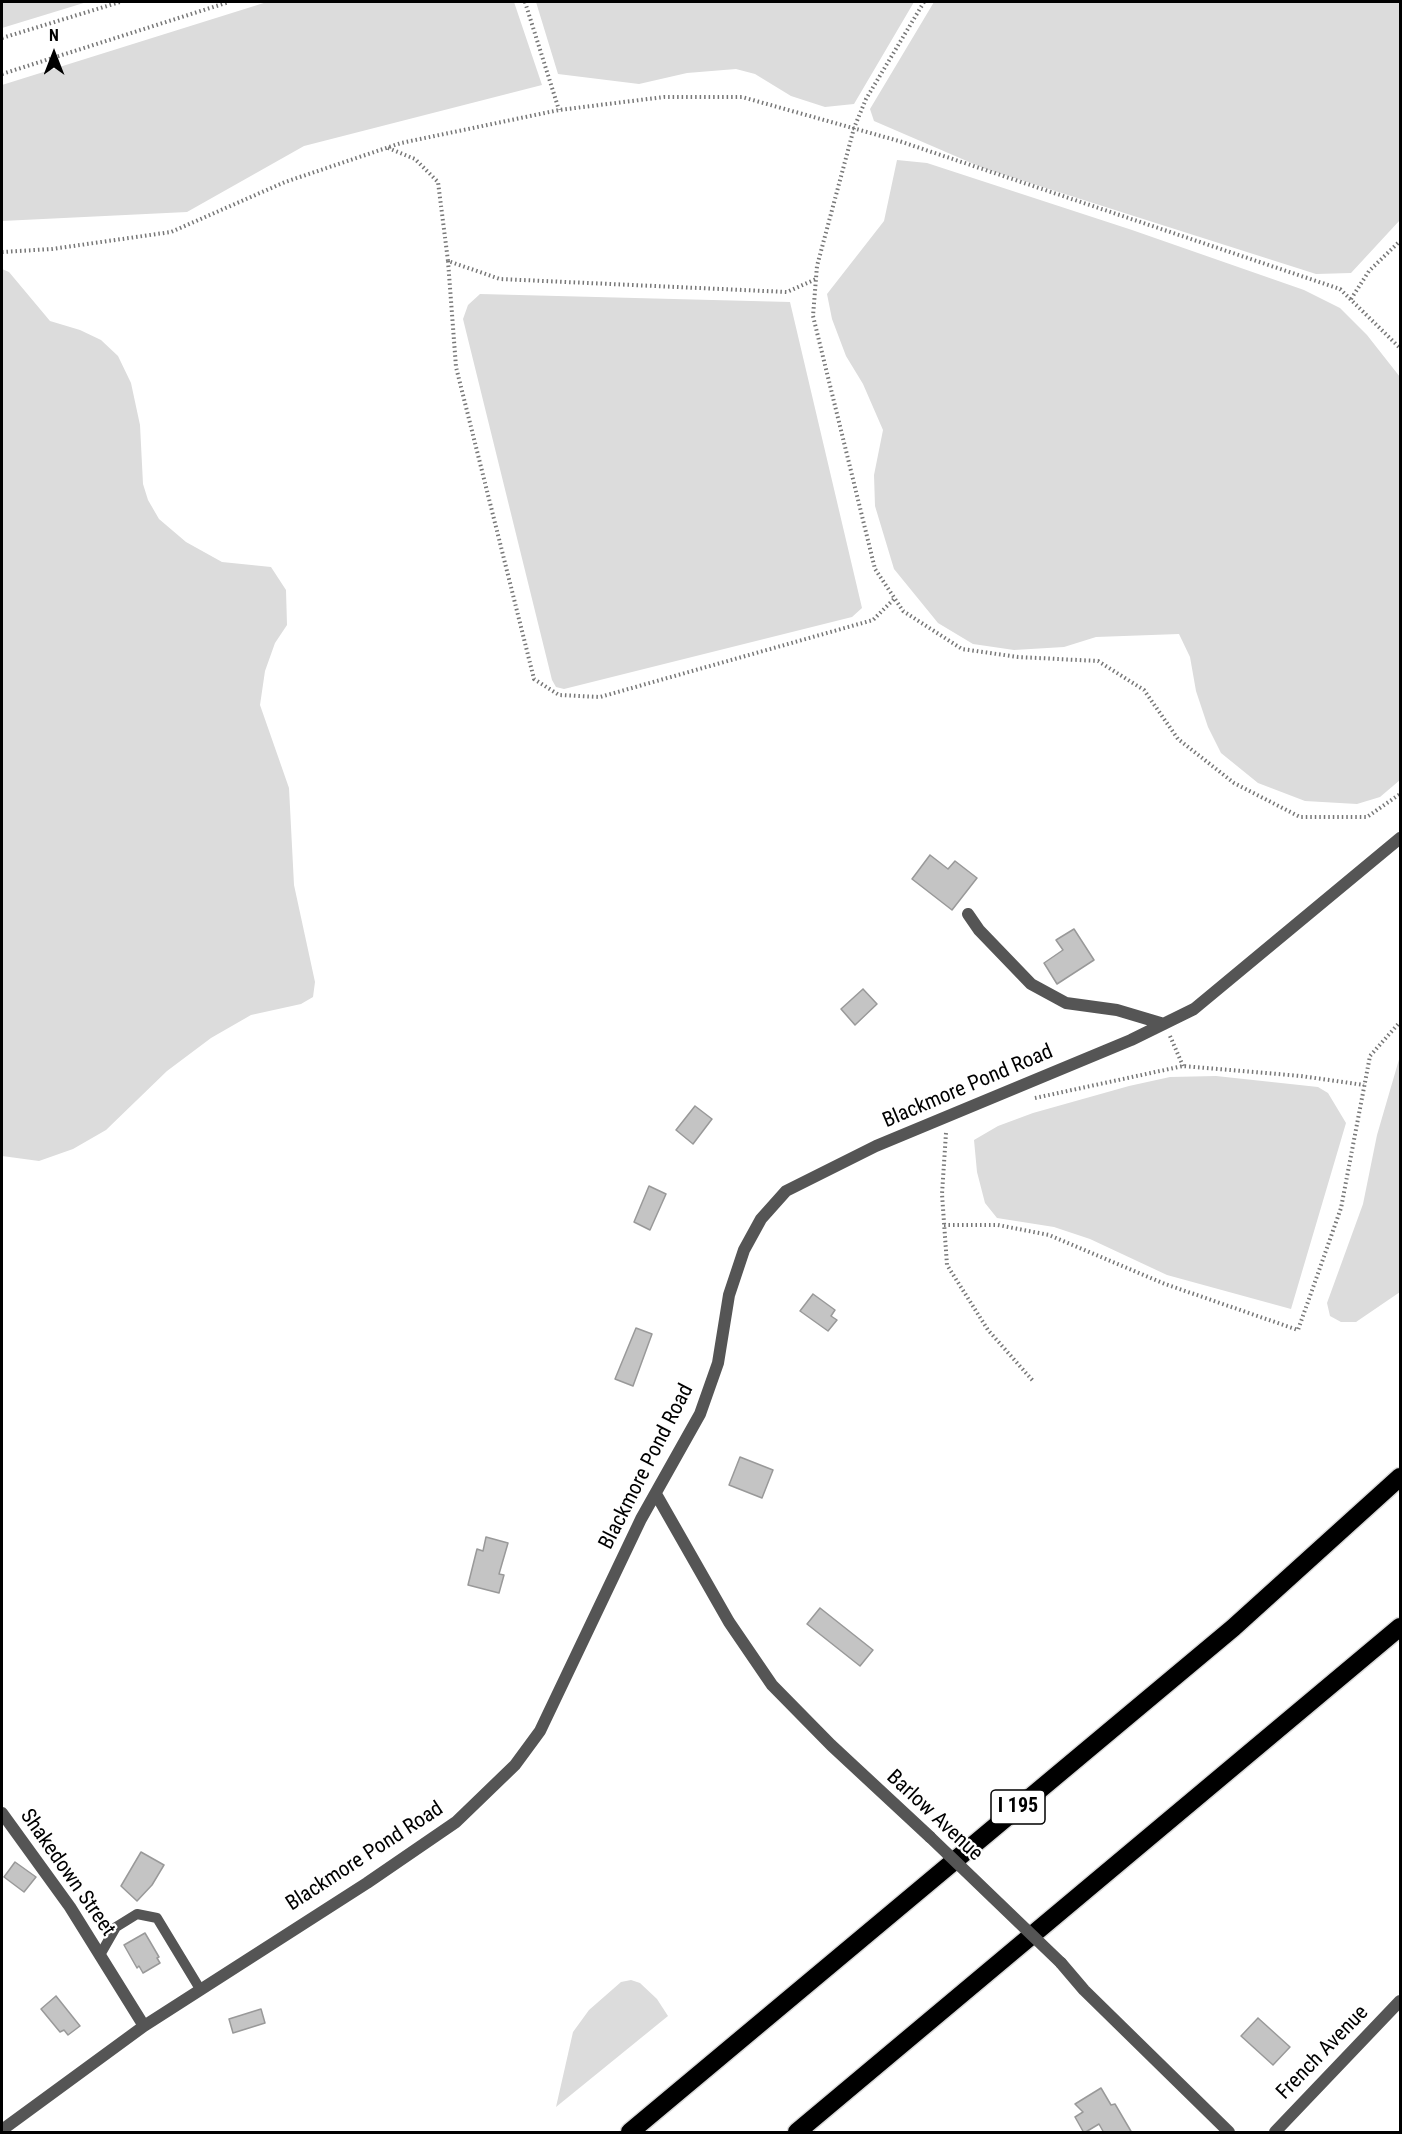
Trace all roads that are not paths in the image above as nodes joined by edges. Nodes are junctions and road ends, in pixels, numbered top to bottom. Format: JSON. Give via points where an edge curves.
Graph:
{"nodes":[{"id":1,"x":1401,"y":837,"type":"edge"},
{"id":2,"x":968,"y":914,"type":"dead end"},
{"id":3,"x":1164,"y":1024,"type":"junction"},
{"id":4,"x":1401,"y":1477,"type":"edge"},
{"id":5,"x":656,"y":1494,"type":"junction"},
{"id":6,"x":1401,"y":1627,"type":"edge"},
{"id":7,"x":2,"y":1813,"type":"edge"},
{"id":8,"x":100,"y":1955,"type":"junction"},
{"id":9,"x":200,"y":1989,"type":"junction"},
{"id":10,"x":1401,"y":2001,"type":"edge"},
{"id":11,"x":144,"y":2026,"type":"junction"},
{"id":12,"x":2,"y":2130,"type":"edge"},
{"id":13,"x":630,"y":2133,"type":"edge"},
{"id":14,"x":797,"y":2133,"type":"edge"},
{"id":15,"x":1229,"y":2133,"type":"edge"},
{"id":16,"x":1275,"y":2133,"type":"edge"}],
"edges":[{"from":1,"to":3,"type":"street","name":"Blackmore Pond Road","via":[[1194,1009]]},
{"from":2,"to":3,"type":"street","via":[[1031,984],[1066,1003],[1117,1010]]},
{"from":3,"to":5,"type":"street","name":"Blackmore Pond Road","via":[[876,1146],[786,1191],[767,1211],[744,1250],[729,1295],[718,1363],[700,1414]]},
{"from":4,"to":13,"type":"highway","number":"I 195","via":[[1233,1628]]},
{"from":5,"to":9,"type":"street","name":"Blackmore Pond Road","via":[[540,1731],[515,1765],[456,1822]]},
{"from":5,"to":15,"type":"street","name":"Barlow Avenue","bridge":true,"via":[[729,1622],[772,1685],[1062,1963],[1084,1990]]},
{"from":6,"to":14,"type":"highway"},
{"from":7,"to":8,"type":"street","name":"Shakedown Street"},
{"from":8,"to":9,"type":"lane","name":"Shakedown Street","via":[[122,1923],[137,1914],[157,1918]]},
{"from":8,"to":11,"type":"street","name":"Shakedown Street"},
{"from":9,"to":11,"type":"street","name":"Blackmore Pond Road"},
{"from":10,"to":16,"type":"street","name":"French Avenue"},
{"from":11,"to":12,"type":"street","name":"Blackmore Pond Road"}]}
